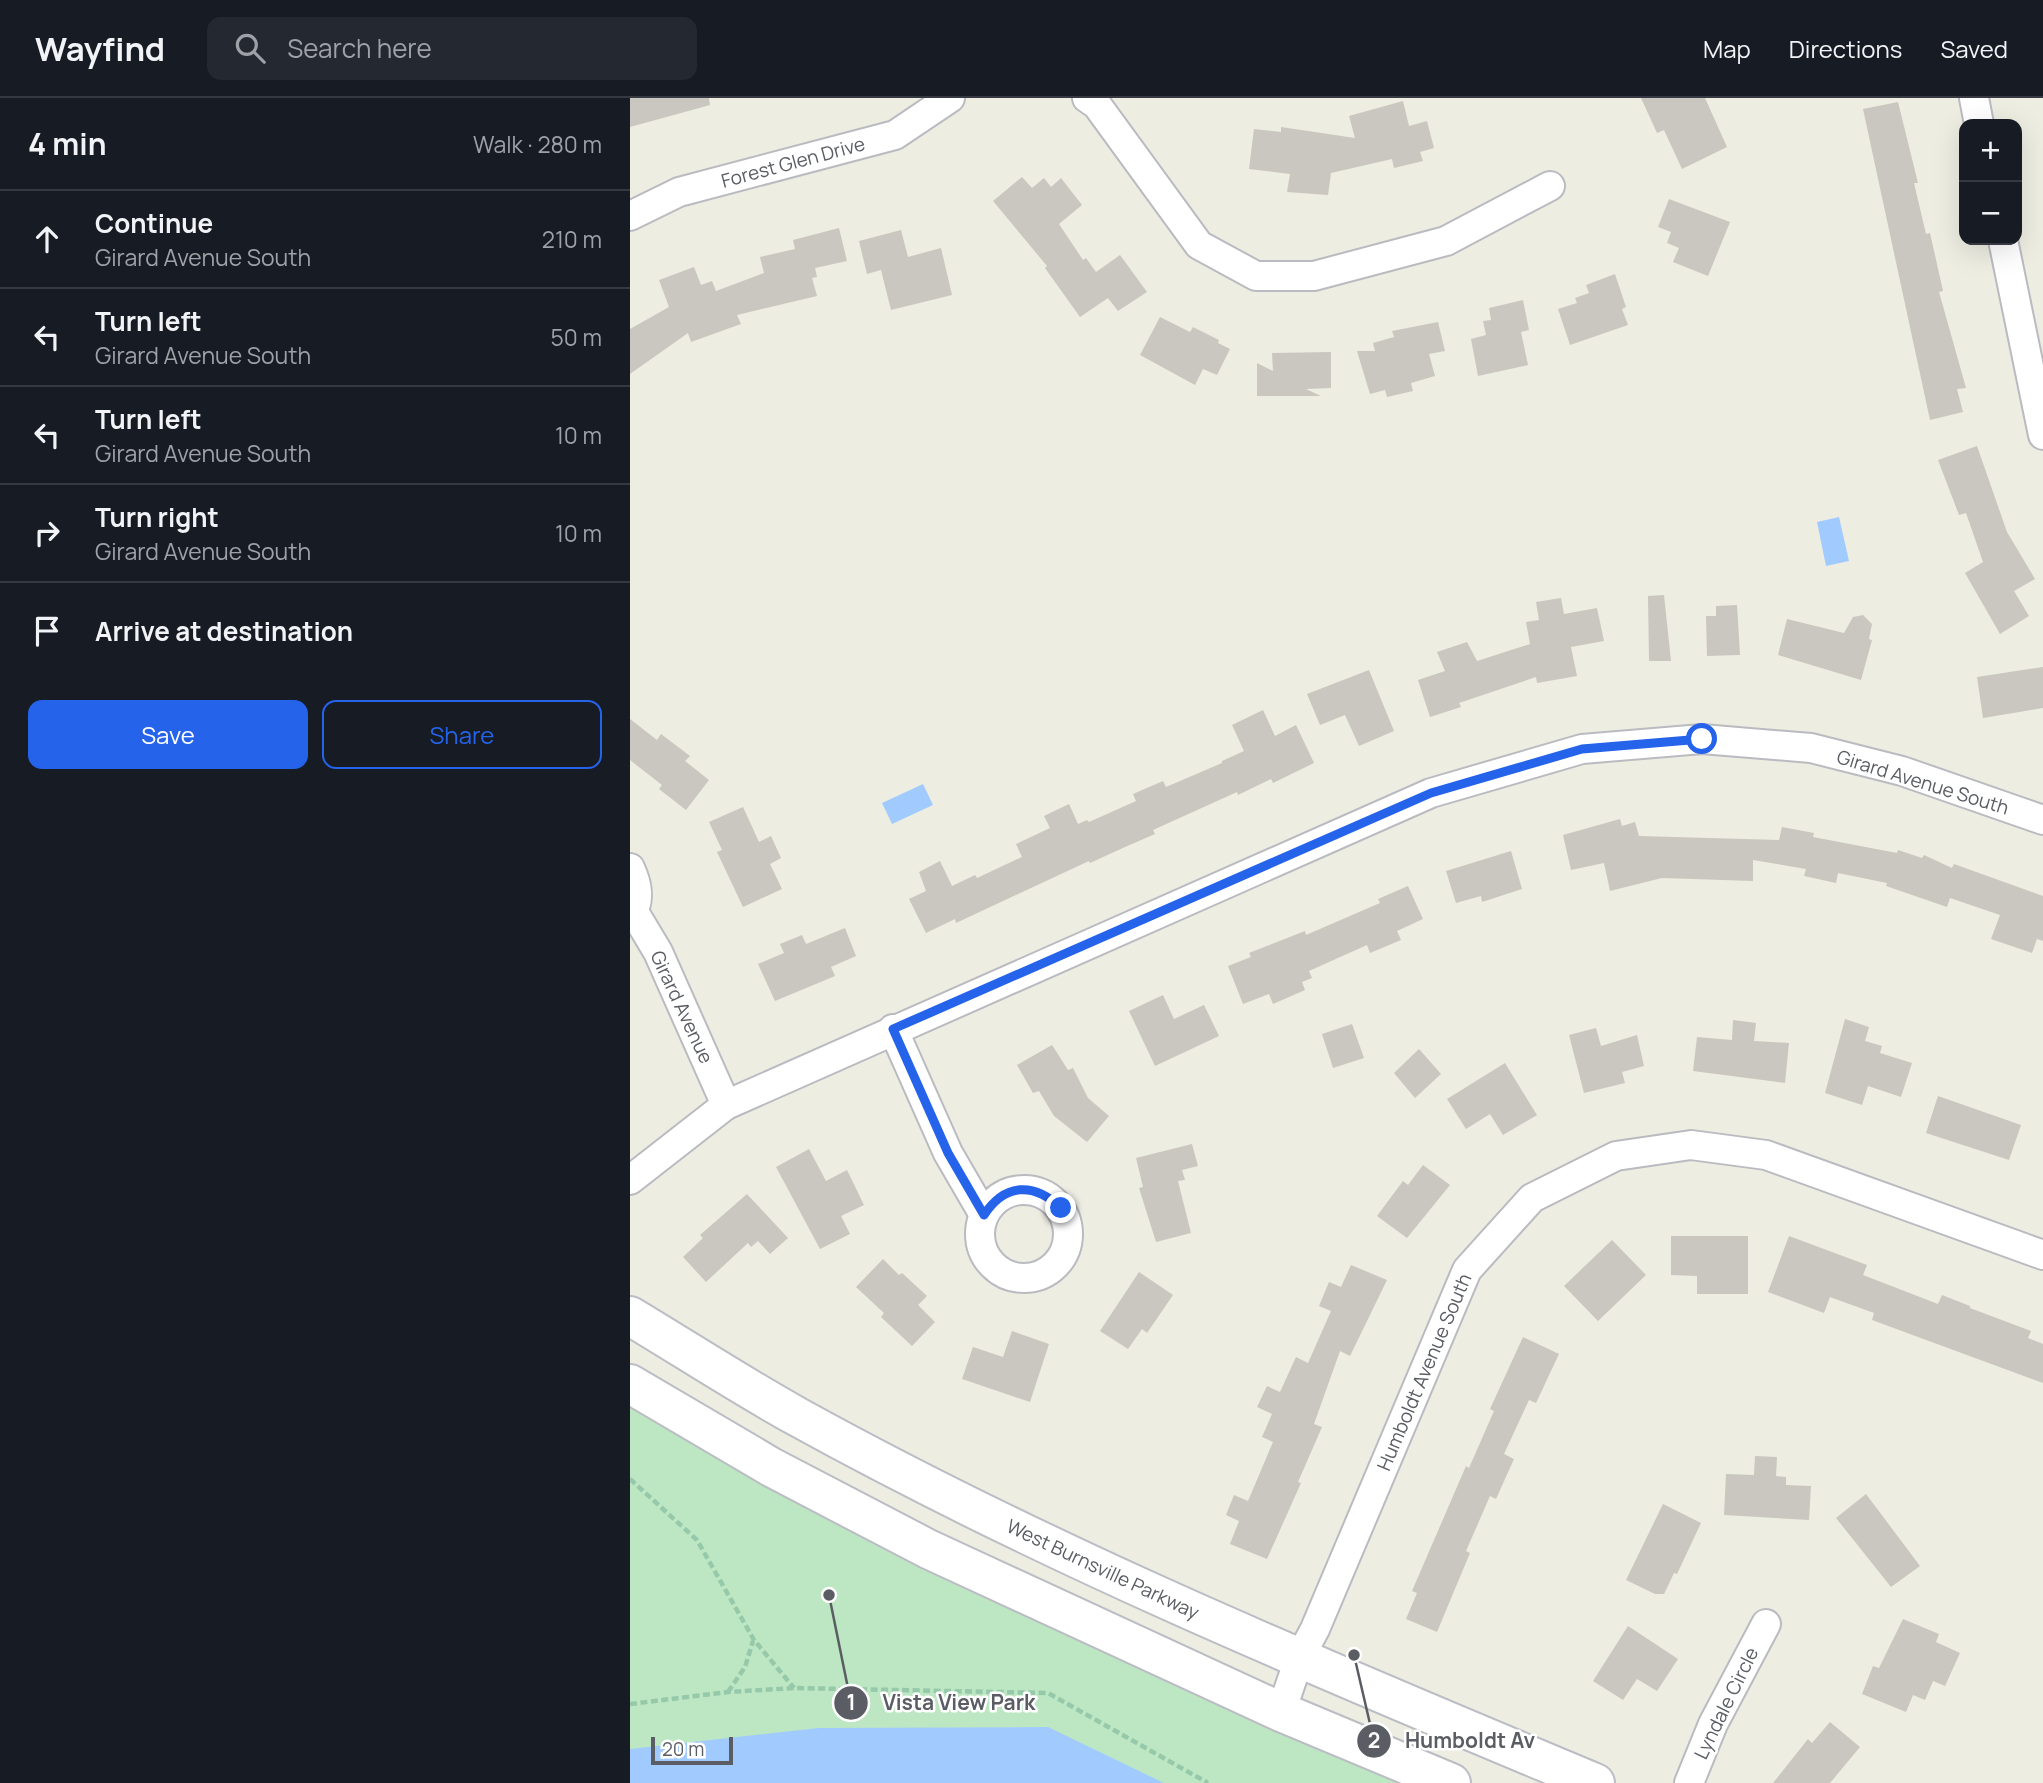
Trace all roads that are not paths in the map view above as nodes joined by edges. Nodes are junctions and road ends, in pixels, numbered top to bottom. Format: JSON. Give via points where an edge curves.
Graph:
{"nodes":[{"id":1,"x":950,"y":98,"type":"edge"},
{"id":2,"x":1087,"y":98,"type":"edge"},
{"id":3,"x":1974,"y":98,"type":"edge"},
{"id":4,"x":1978,"y":119,"type":"edge"},
{"id":5,"x":1549,"y":186,"type":"dead end"},
{"id":6,"x":630,"y":216,"type":"edge"},
{"id":7,"x":2004,"y":245,"type":"edge"},
{"id":8,"x":2043,"y":435,"type":"edge"},
{"id":9,"x":2043,"y":820,"type":"edge"},
{"id":10,"x":630,"y":868,"type":"edge"},
{"id":11,"x":632,"y":915,"type":"edge"},
{"id":12,"x":893,"y":1029,"type":"junction"},
{"id":13,"x":726,"y":1105,"type":"junction"},
{"id":14,"x":630,"y":1180,"type":"edge"},
{"id":15,"x":984,"y":1215,"type":"dead end"},
{"id":16,"x":2043,"y":1255,"type":"edge"},
{"id":17,"x":630,"y":1316,"type":"edge"},
{"id":18,"x":630,"y":1384,"type":"edge"},
{"id":19,"x":1766,"y":1623,"type":"dead end"},
{"id":20,"x":1299,"y":1659,"type":"junction"},
{"id":21,"x":1281,"y":1712,"type":"junction"},
{"id":22,"x":1451,"y":1783,"type":"edge"},
{"id":23,"x":1595,"y":1783,"type":"edge"},
{"id":24,"x":1689,"y":1783,"type":"edge"}],
"edges":[{"from":1,"to":6,"type":"street","name":"Forest Glen Drive","via":[[895,135],[680,192]]},
{"from":2,"to":5,"type":"street","via":[[1097,105],[1199,245],[1256,276],[1314,276],[1447,241]]},
{"from":3,"to":4,"type":"street"},
{"from":7,"to":8,"type":"street"},
{"from":9,"to":12,"type":"street","name":"Girard Avenue South","via":[[1902,771],[1811,748],[1702,739],[1582,749],[1431,793]]},
{"from":10,"to":11,"type":"street","name":"Girard Avenue","via":[[638,897]]},
{"from":11,"to":13,"type":"street","name":"Girard Avenue","via":[[658,952]]},
{"from":12,"to":13,"type":"street","name":"Girard Avenue South"},
{"from":12,"to":15,"type":"street","via":[[948,1153]]},
{"from":13,"to":14,"type":"street","name":"Girard Avenue South"},
{"from":16,"to":20,"type":"street","name":"Humboldt Avenue South","via":[[1766,1155],[1691,1145],[1616,1156],[1532,1198],[1466,1270]]},
{"from":17,"to":20,"type":"street","name":"West Burnsville Parkway","via":[[796,1416],[960,1502]]},
{"from":18,"to":21,"type":"street","via":[[771,1467],[928,1549]]},
{"from":19,"to":24,"type":"street","name":"Lyndale Circle","via":[[1713,1724]]},
{"from":20,"to":21,"type":"street","name":"Humboldt Avenue South"},
{"from":20,"to":23,"type":"street","name":"West Burnsville Parkway"},
{"from":21,"to":22,"type":"street"}]}
